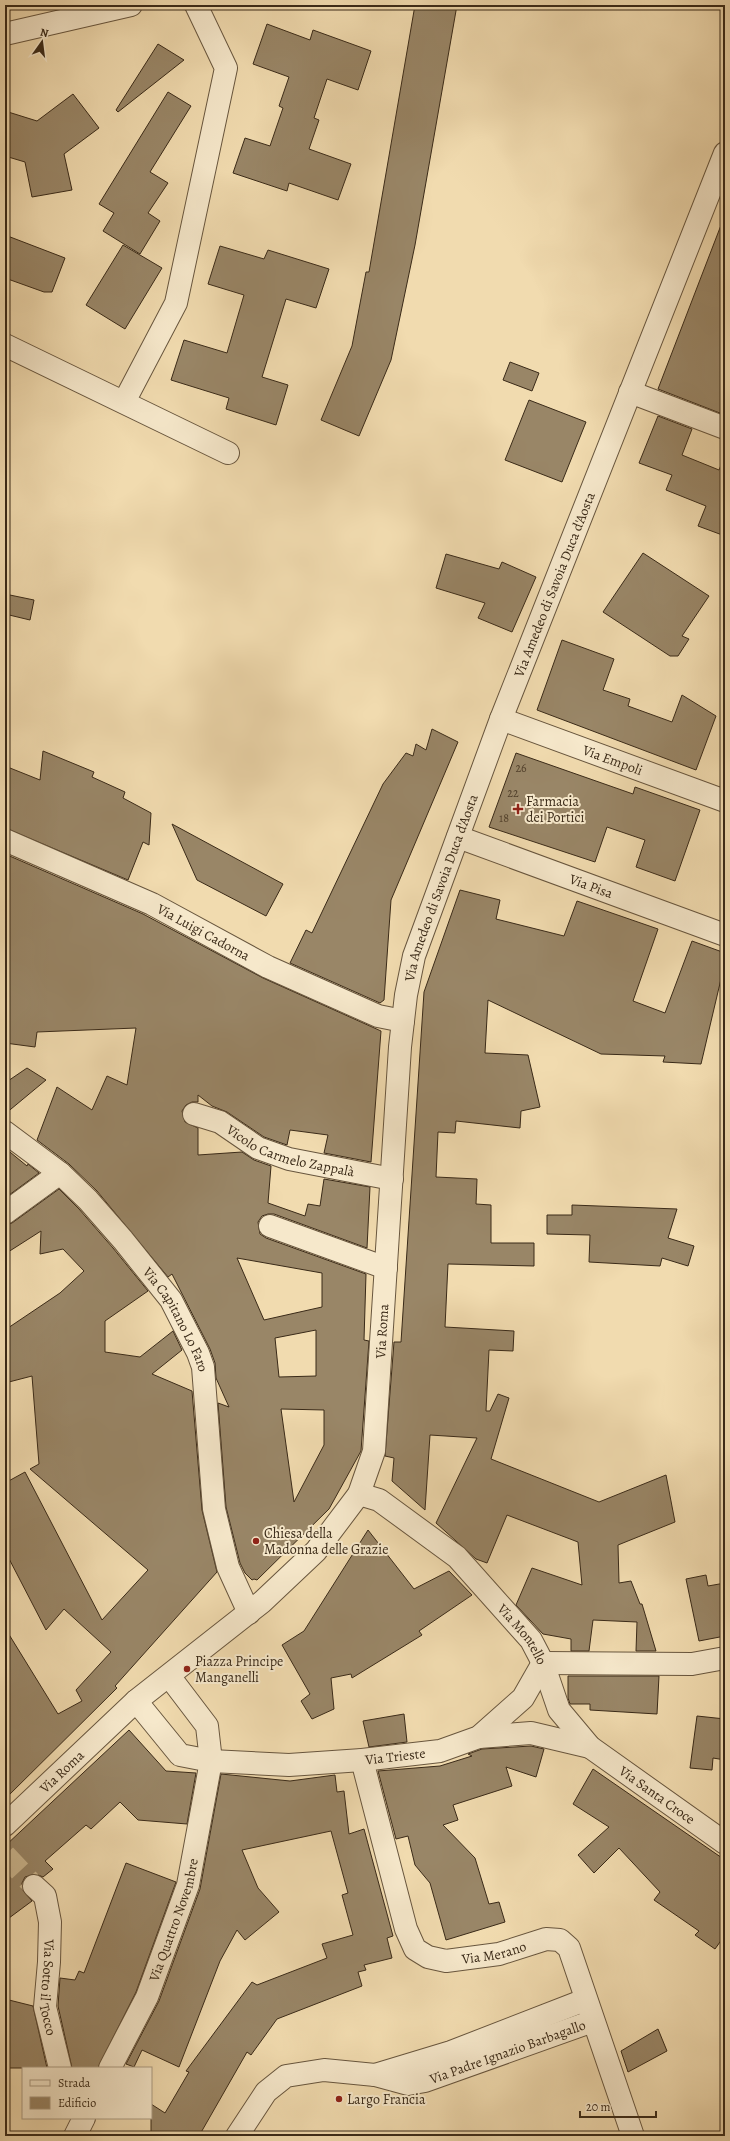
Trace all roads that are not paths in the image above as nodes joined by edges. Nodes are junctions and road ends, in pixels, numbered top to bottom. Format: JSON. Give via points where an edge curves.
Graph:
{"nodes":[{"id":1,"x":131,"y":5,"type":"edge"},
{"id":2,"x":196,"y":5,"type":"edge"},
{"id":3,"x":78,"y":11,"type":"edge"},
{"id":4,"x":5,"y":34,"type":"edge"},
{"id":5,"x":725,"y":153,"type":"edge"},
{"id":6,"x":5,"y":345,"type":"edge"},
{"id":7,"x":630,"y":392,"type":"junction"},
{"id":8,"x":124,"y":402,"type":"junction"},
{"id":9,"x":725,"y":428,"type":"edge"},
{"id":10,"x":228,"y":453,"type":"dead end"},
{"id":11,"x":501,"y":719,"type":"junction"},
{"id":12,"x":725,"y":801,"type":"edge"},
{"id":13,"x":458,"y":837,"type":"junction"},
{"id":14,"x":5,"y":840,"type":"edge"},
{"id":15,"x":725,"y":935,"type":"edge"},
{"id":16,"x":403,"y":1021,"type":"junction"},
{"id":17,"x":194,"y":1114,"type":"dead end"},
{"id":18,"x":5,"y":1132,"type":"edge"},
{"id":19,"x":60,"y":1173,"type":"junction"},
{"id":20,"x":392,"y":1179,"type":"junction"},
{"id":21,"x":5,"y":1213,"type":"edge"},
{"id":22,"x":270,"y":1226,"type":"dead end"},
{"id":23,"x":386,"y":1268,"type":"junction"},
{"id":24,"x":359,"y":1494,"type":"junction"},
{"id":25,"x":255,"y":1608,"type":"junction"},
{"id":26,"x":725,"y":1658,"type":"edge"},
{"id":27,"x":543,"y":1663,"type":"junction"},
{"id":28,"x":169,"y":1676,"type":"junction"},
{"id":29,"x":136,"y":1701,"type":"junction"},
{"id":30,"x":479,"y":1737,"type":"junction"},
{"id":31,"x":590,"y":1747,"type":"junction"},
{"id":32,"x":362,"y":1760,"type":"junction"},
{"id":33,"x":211,"y":1761,"type":"junction"},
{"id":34,"x":5,"y":1825,"type":"edge"},
{"id":35,"x":725,"y":1842,"type":"edge"},
{"id":36,"x":34,"y":1886,"type":"tunnel mouth"},
{"id":37,"x":585,"y":2000,"type":"junction"},
{"id":38,"x":593,"y":2021,"type":"junction"},
{"id":39,"x":60,"y":2067,"type":"edge"},
{"id":40,"x":111,"y":2067,"type":"edge"},
{"id":41,"x":375,"y":2075,"type":"junction"},
{"id":42,"x":73,"y":2119,"type":"edge"},
{"id":43,"x":83,"y":2119,"type":"edge"},
{"id":44,"x":74,"y":2136,"type":"edge"},
{"id":45,"x":237,"y":2136,"type":"edge"},
{"id":46,"x":633,"y":2136,"type":"edge"}],
"edges":[{"from":1,"to":3,"type":"street"},
{"from":2,"to":8,"type":"street","via":[[226,68],[176,303]]},
{"from":3,"to":4,"type":"street"},
{"from":5,"to":7,"type":"street","name":"Via Amedeo di Savoia Duca d'Aosta"},
{"from":6,"to":8,"type":"street"},
{"from":7,"to":9,"type":"street"},
{"from":7,"to":11,"type":"street","name":"Via Amedeo di Savoia Duca d'Aosta"},
{"from":8,"to":10,"type":"street"},
{"from":11,"to":12,"type":"street","name":"Via Empoli"},
{"from":11,"to":13,"type":"street","name":"Via Amedeo di Savoia Duca d'Aosta"},
{"from":13,"to":15,"type":"street","name":"Via Pisa"},
{"from":13,"to":16,"type":"street","name":"Via Amedeo di Savoia Duca d'Aosta","via":[[414,956]]},
{"from":14,"to":16,"type":"street","name":"Via Luigi Cadorna","via":[[152,904],[275,970],[378,1016]]},
{"from":16,"to":20,"type":"street","name":"Via Roma"},
{"from":17,"to":20,"type":"street","name":"Vicolo Carmelo Zappalà","via":[[220,1122],[258,1148],[289,1160]]},
{"from":18,"to":19,"type":"street","name":"Via Capitano Lo Faro"},
{"from":19,"to":21,"type":"street"},
{"from":19,"to":25,"type":"street","name":"Via Capitano Lo Faro","via":[[123,1240],[171,1300],[198,1353],[203,1367],[214,1509],[228,1567]]},
{"from":20,"to":23,"type":"street","name":"Via Roma"},
{"from":22,"to":23,"type":"street"},
{"from":23,"to":24,"type":"street","name":"Via Roma","via":[[374,1451]]},
{"from":24,"to":25,"type":"street","name":"Via Roma","via":[[316,1551]]},
{"from":24,"to":27,"type":"street","name":"Via Montello","via":[[379,1500],[456,1557],[531,1640]]},
{"from":25,"to":28,"type":"street","name":"Via Roma"},
{"from":26,"to":27,"type":"street","name":"Via Montello","via":[[692,1664]]},
{"from":27,"to":30,"type":"street","name":"Via Trieste","via":[[523,1698]]},
{"from":27,"to":31,"type":"street","via":[[559,1710]]},
{"from":28,"to":29,"type":"street","name":"Via Roma"},
{"from":28,"to":33,"type":"street","name":"Via Quattro Novembre","via":[[207,1726]]},
{"from":29,"to":33,"type":"street","name":"Via Trieste","via":[[180,1755]]},
{"from":29,"to":34,"type":"street","name":"Via Roma"},
{"from":30,"to":31,"type":"street","via":[[531,1733]]},
{"from":30,"to":32,"type":"street","name":"Via Trieste","via":[[440,1751]]},
{"from":31,"to":35,"type":"street","name":"Via Santa Croce"},
{"from":32,"to":33,"type":"street","name":"Via Trieste","via":[[289,1765]]},
{"from":32,"to":37,"type":"street","name":"Via Merano","via":[[406,1929],[415,1949],[428,1957],[446,1961],[499,1954],[546,1939],[560,1940],[569,1948]]},
{"from":33,"to":40,"type":"street","name":"Via Quattro Novembre","via":[[188,1885],[147,1997]]},
{"from":36,"to":39,"type":"street","name":"Via Sotto il Tocco","via":[[44,1896],[50,1922],[50,1962],[45,2007]]},
{"from":37,"to":38,"type":"street","name":"Via Merano"},
{"from":37,"to":41,"type":"street","name":"Via Padre Ignazio Barbagallo","via":[[451,2052]]},
{"from":38,"to":41,"type":"street","name":"Via Padre Ignazio Barbagallo","via":[[425,2081],[408,2084]]},
{"from":38,"to":46,"type":"street","name":"Via Merano"},
{"from":41,"to":45,"type":"street","name":"Via Padre Ignazio Barbagallo","via":[[324,2070],[286,2076],[266,2092]]},
{"from":42,"to":44,"type":"street"},
{"from":43,"to":44,"type":"street"}]}
